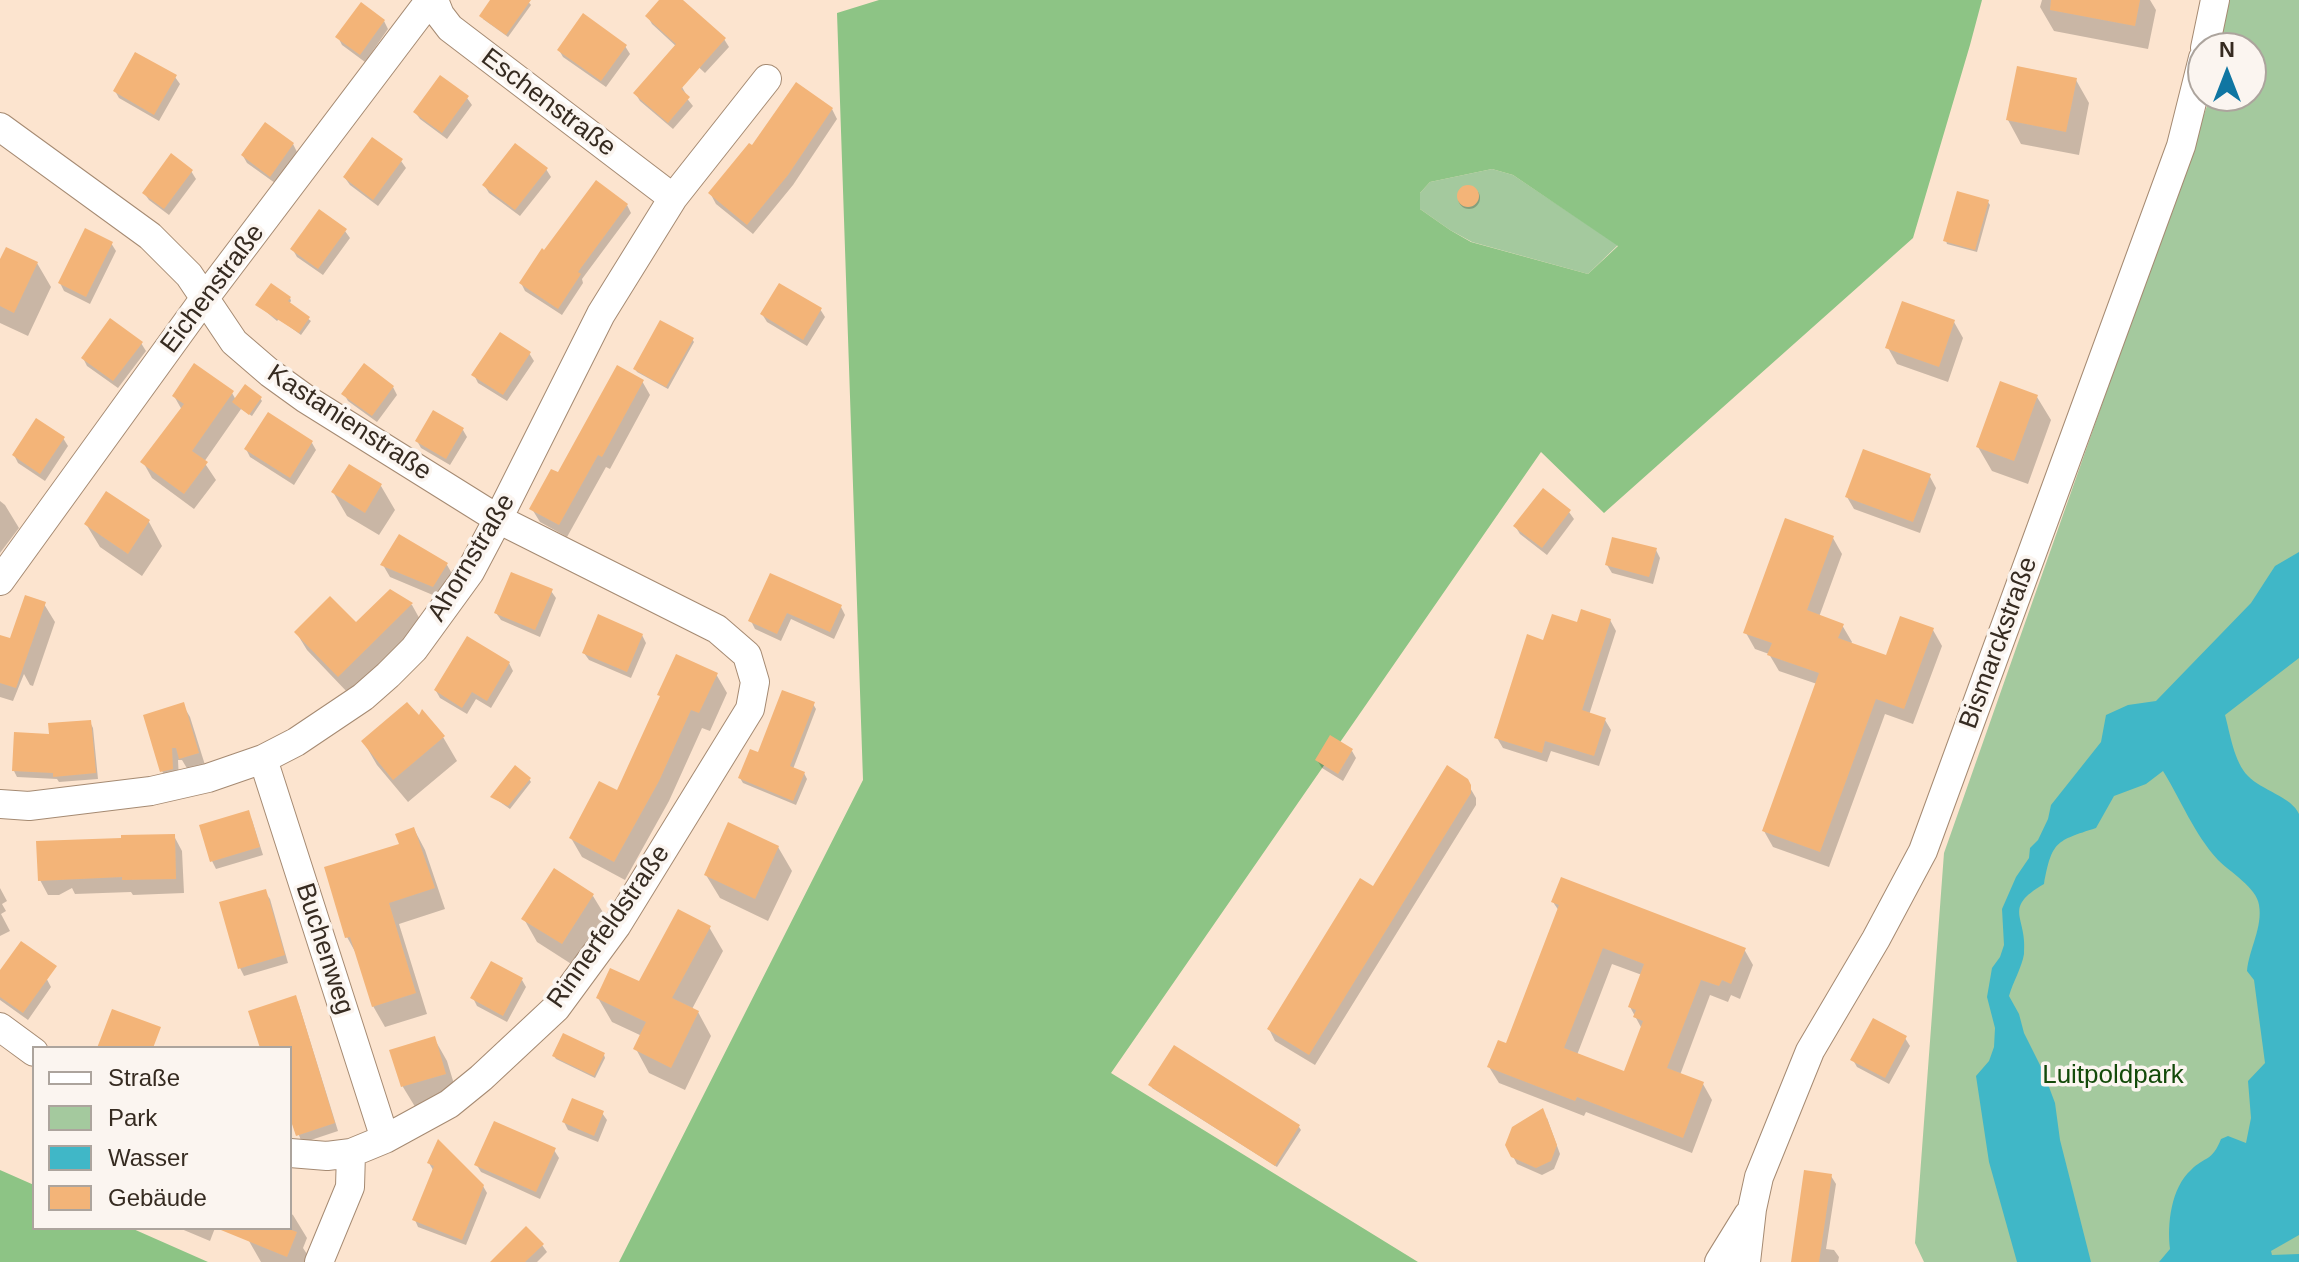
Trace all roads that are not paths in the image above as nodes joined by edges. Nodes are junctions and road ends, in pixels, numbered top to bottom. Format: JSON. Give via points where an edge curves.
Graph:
{"nodes":[{"id":1,"x":432,"y":0,"type":"edge"},
{"id":2,"x":2215,"y":0,"type":"edge"},
{"id":3,"x":2208,"y":32,"type":"edge"},
{"id":4,"x":767,"y":79,"type":"dead end"},
{"id":5,"x":2190,"y":112,"type":"edge"},
{"id":6,"x":0,"y":127,"type":"edge"},
{"id":7,"x":673,"y":198,"type":"junction"},
{"id":8,"x":204,"y":299,"type":"junction"},
{"id":9,"x":498,"y":519,"type":"junction"},
{"id":10,"x":0,"y":581,"type":"edge"},
{"id":11,"x":747,"y":655,"type":"joint"},
{"id":12,"x":263,"y":759,"type":"junction"},
{"id":13,"x":0,"y":804,"type":"edge"},
{"id":14,"x":0,"y":1027,"type":"edge"},
{"id":15,"x":32,"y":1051,"type":"edge"},
{"id":16,"x":385,"y":1139,"type":"junction"},
{"id":17,"x":292,"y":1153,"type":"edge"},
{"id":18,"x":351,"y":1153,"type":"junction"},
{"id":19,"x":1752,"y":1209,"type":"junction"},
{"id":20,"x":319,"y":1262,"type":"edge"},
{"id":21,"x":1719,"y":1262,"type":"edge"},
{"id":22,"x":1746,"y":1262,"type":"edge"}],
"edges":[{"from":1,"to":7,"type":"street","name":"Eschenstraße","via":[[450,28]]},
{"from":1,"to":8,"type":"street","name":"Eichenstraße"},
{"from":2,"to":3,"type":"street"},
{"from":4,"to":7,"type":"street","name":"Ahornstraße"},
{"from":5,"to":19,"type":"street","name":"Bismarckstraße","via":[[1923,851],[1810,1051],[1759,1177]]},
{"from":6,"to":8,"type":"street","name":"Kastanienstraße","via":[[150,236],[189,275]]},
{"from":7,"to":9,"type":"street","name":"Ahornstraße","via":[[601,314]]},
{"from":8,"to":9,"type":"street","name":"Kastanienstraße","via":[[234,342],[270,373]]},
{"from":8,"to":10,"type":"street","name":"Eichenstraße"},
{"from":9,"to":11,"type":"street","name":"Kastanienstraße","via":[[717,629]]},
{"from":9,"to":12,"type":"street","name":"Ahornstraße","via":[[470,572],[414,649],[363,697]]},
{"from":11,"to":16,"type":"street","name":"Rinnerfeldstraße","via":[[755,682],[750,709],[617,925],[556,1008],[449,1104]]},
{"from":12,"to":13,"type":"street","name":"Ahornstraße","via":[[151,791],[29,806]]},
{"from":12,"to":16,"type":"street","name":"Buchenweg"},
{"from":14,"to":15,"type":"street"},
{"from":16,"to":18,"type":"street","name":"Rinnerfeldstraße"},
{"from":17,"to":18,"type":"street","name":"Rinnerfeldstraße"},
{"from":18,"to":20,"type":"street","via":[[350,1187]]},
{"from":19,"to":21,"type":"street","name":"Bismarckstraße"},
{"from":19,"to":22,"type":"street","name":"Bismarckstraße"}]}
